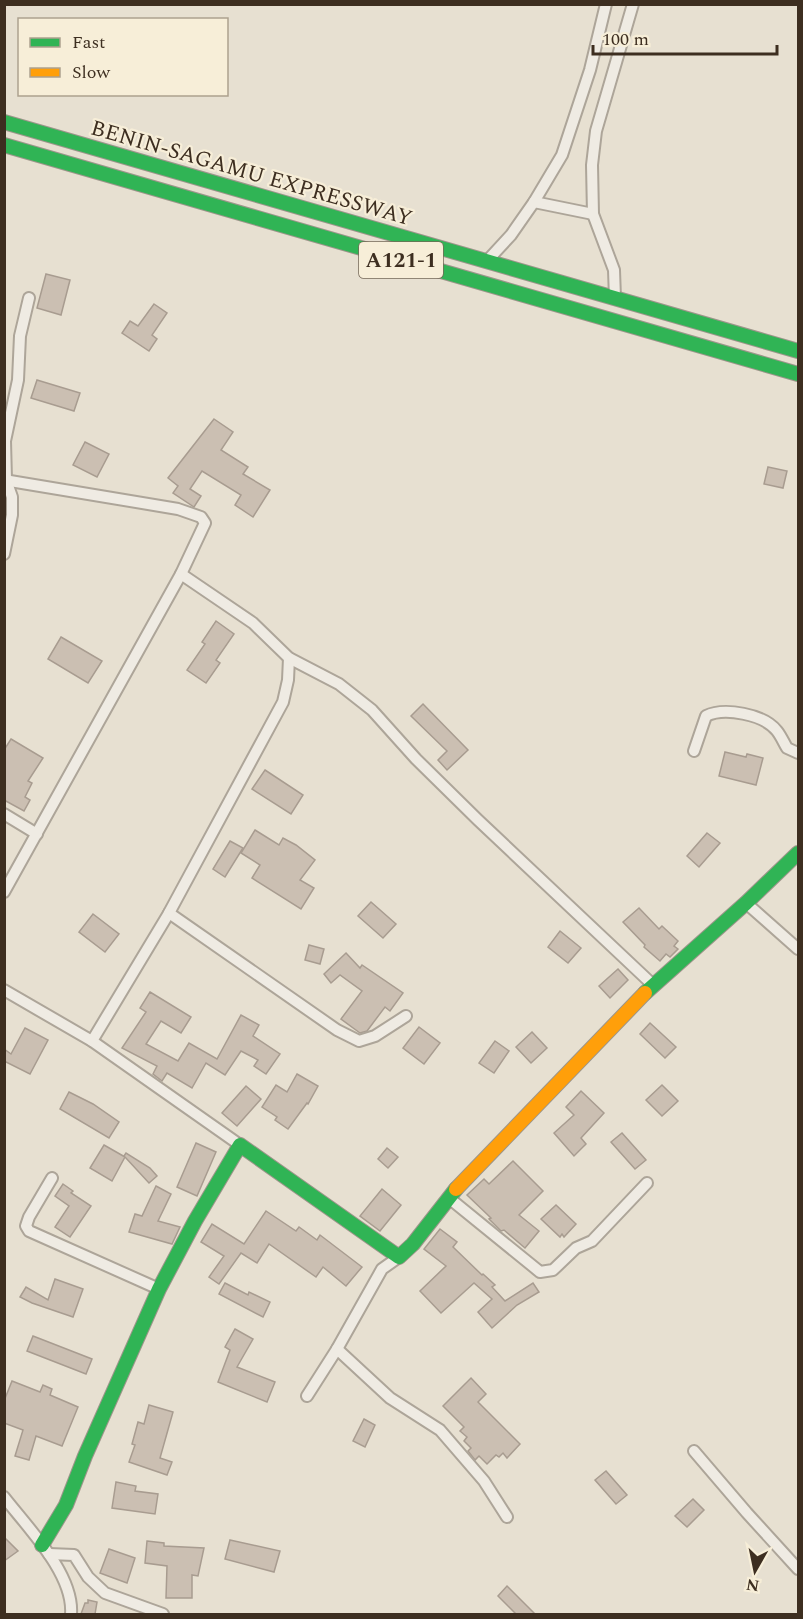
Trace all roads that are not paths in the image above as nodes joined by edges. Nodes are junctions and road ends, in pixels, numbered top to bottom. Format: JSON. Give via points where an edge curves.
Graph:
{"nodes":[{"id":1,"x":606,"y":4,"type":"edge"},
{"id":2,"x":633,"y":4,"type":"edge"},
{"id":3,"x":590,"y":70,"type":"junction"},
{"id":4,"x":611,"y":75,"type":"junction"},
{"id":5,"x":4,"y":123,"type":"edge"},
{"id":6,"x":4,"y":144,"type":"edge"},
{"id":7,"x":534,"y":202,"type":"junction"},
{"id":8,"x":593,"y":214,"type":"junction"},
{"id":9,"x":486,"y":262,"type":"junction"},
{"id":10,"x":29,"y":298,"type":"dead end"},
{"id":11,"x":615,"y":298,"type":"junction"},
{"id":12,"x":798,"y":351,"type":"edge"},
{"id":13,"x":798,"y":374,"type":"edge"},
{"id":14,"x":5,"y":480,"type":"edge"},
{"id":15,"x":4,"y":554,"type":"edge"},
{"id":16,"x":181,"y":574,"type":"junction"},
{"id":17,"x":289,"y":658,"type":"junction"},
{"id":18,"x":694,"y":751,"type":"dead end"},
{"id":19,"x":798,"y":753,"type":"edge"},
{"id":20,"x":4,"y":814,"type":"edge"},
{"id":21,"x":37,"y":834,"type":"junction"},
{"id":22,"x":798,"y":853,"type":"edge"},
{"id":23,"x":4,"y":892,"type":"edge"},
{"id":24,"x":746,"y":903,"type":"junction"},
{"id":25,"x":169,"y":913,"type":"junction"},
{"id":26,"x":798,"y":949,"type":"edge"},
{"id":27,"x":653,"y":985,"type":"junction"},
{"id":28,"x":4,"y":990,"type":"edge"},
{"id":29,"x":406,"y":1016,"type":"dead end"},
{"id":30,"x":92,"y":1041,"type":"junction"},
{"id":31,"x":240,"y":1145,"type":"junction"},
{"id":32,"x":52,"y":1178,"type":"dead end"},
{"id":33,"x":647,"y":1183,"type":"dead end"},
{"id":34,"x":449,"y":1198,"type":"junction"},
{"id":35,"x":399,"y":1257,"type":"junction"},
{"id":36,"x":159,"y":1289,"type":"junction"},
{"id":37,"x":338,"y":1349,"type":"junction"},
{"id":38,"x":307,"y":1396,"type":"dead end"},
{"id":39,"x":694,"y":1451,"type":"dead end"},
{"id":40,"x":4,"y":1497,"type":"edge"},
{"id":41,"x":507,"y":1517,"type":"dead end"},
{"id":42,"x":46,"y":1549,"type":"junction"},
{"id":43,"x":798,"y":1569,"type":"edge"},
{"id":44,"x":71,"y":1614,"type":"edge"},
{"id":45,"x":163,"y":1614,"type":"edge"}],
"edges":[{"from":1,"to":3,"type":"street"},
{"from":2,"to":4,"type":"street"},
{"from":3,"to":4,"type":"street"},
{"from":3,"to":7,"type":"street","via":[[562,155]]},
{"from":4,"to":8,"type":"street","via":[[596,131]]},
{"from":5,"to":9,"type":"main road","name":"BENIN-SAGAMU EXPRESSWAY","number":"A121-1"},
{"from":6,"to":13,"type":"main road","name":"BENIN-SAGAMU EXPRESSWAY","number":"A121-1"},
{"from":7,"to":8,"type":"street"},
{"from":7,"to":9,"type":"street"},
{"from":8,"to":11,"type":"street","via":[[614,270]]},
{"from":9,"to":11,"type":"main road","name":"BENIN-SAGAMU EXPRESSWAY","number":"A121-1"},
{"from":10,"to":14,"type":"street","via":[[5,441]]},
{"from":11,"to":12,"type":"main road","name":"BENIN-SAGAMU EXPRESSWAY","number":"A121-1"},
{"from":14,"to":15,"type":"street","via":[[12,497],[12,515]]},
{"from":14,"to":16,"type":"street","via":[[201,516],[205,523],[202,532]]},
{"from":16,"to":17,"type":"street","via":[[253,623]]},
{"from":16,"to":21,"type":"street"},
{"from":17,"to":25,"type":"street","via":[[283,702]]},
{"from":17,"to":27,"type":"street","via":[[339,684],[372,710],[478,820]]},
{"from":18,"to":19,"type":"street","via":[[706,716],[731,712],[759,718],[777,730],[786,748]]},
{"from":20,"to":21,"type":"street"},
{"from":21,"to":23,"type":"street"},
{"from":22,"to":24,"type":"main road"},
{"from":24,"to":26,"type":"street"},
{"from":24,"to":27,"type":"main road"},
{"from":25,"to":29,"type":"street","via":[[337,1030],[359,1041],[375,1036]]},
{"from":25,"to":30,"type":"street"},
{"from":27,"to":34,"type":"main road"},
{"from":28,"to":30,"type":"street"},
{"from":30,"to":31,"type":"street"},
{"from":31,"to":35,"type":"main road"},
{"from":31,"to":36,"type":"main road"},
{"from":32,"to":36,"type":"street","via":[[29,1217],[29,1231]]},
{"from":33,"to":34,"type":"street","via":[[592,1242],[576,1248],[553,1270],[540,1272]]},
{"from":34,"to":35,"type":"main road"},
{"from":35,"to":37,"type":"street","via":[[382,1269]]},
{"from":36,"to":42,"type":"main road"},
{"from":37,"to":38,"type":"street"},
{"from":37,"to":41,"type":"street","via":[[390,1398],[440,1430],[484,1481]]},
{"from":39,"to":43,"type":"street"},
{"from":40,"to":42,"type":"street"},
{"from":42,"to":44,"type":"street","via":[[72,1601]]},
{"from":42,"to":45,"type":"street","via":[[74,1555],[88,1577],[105,1593]]}]}
